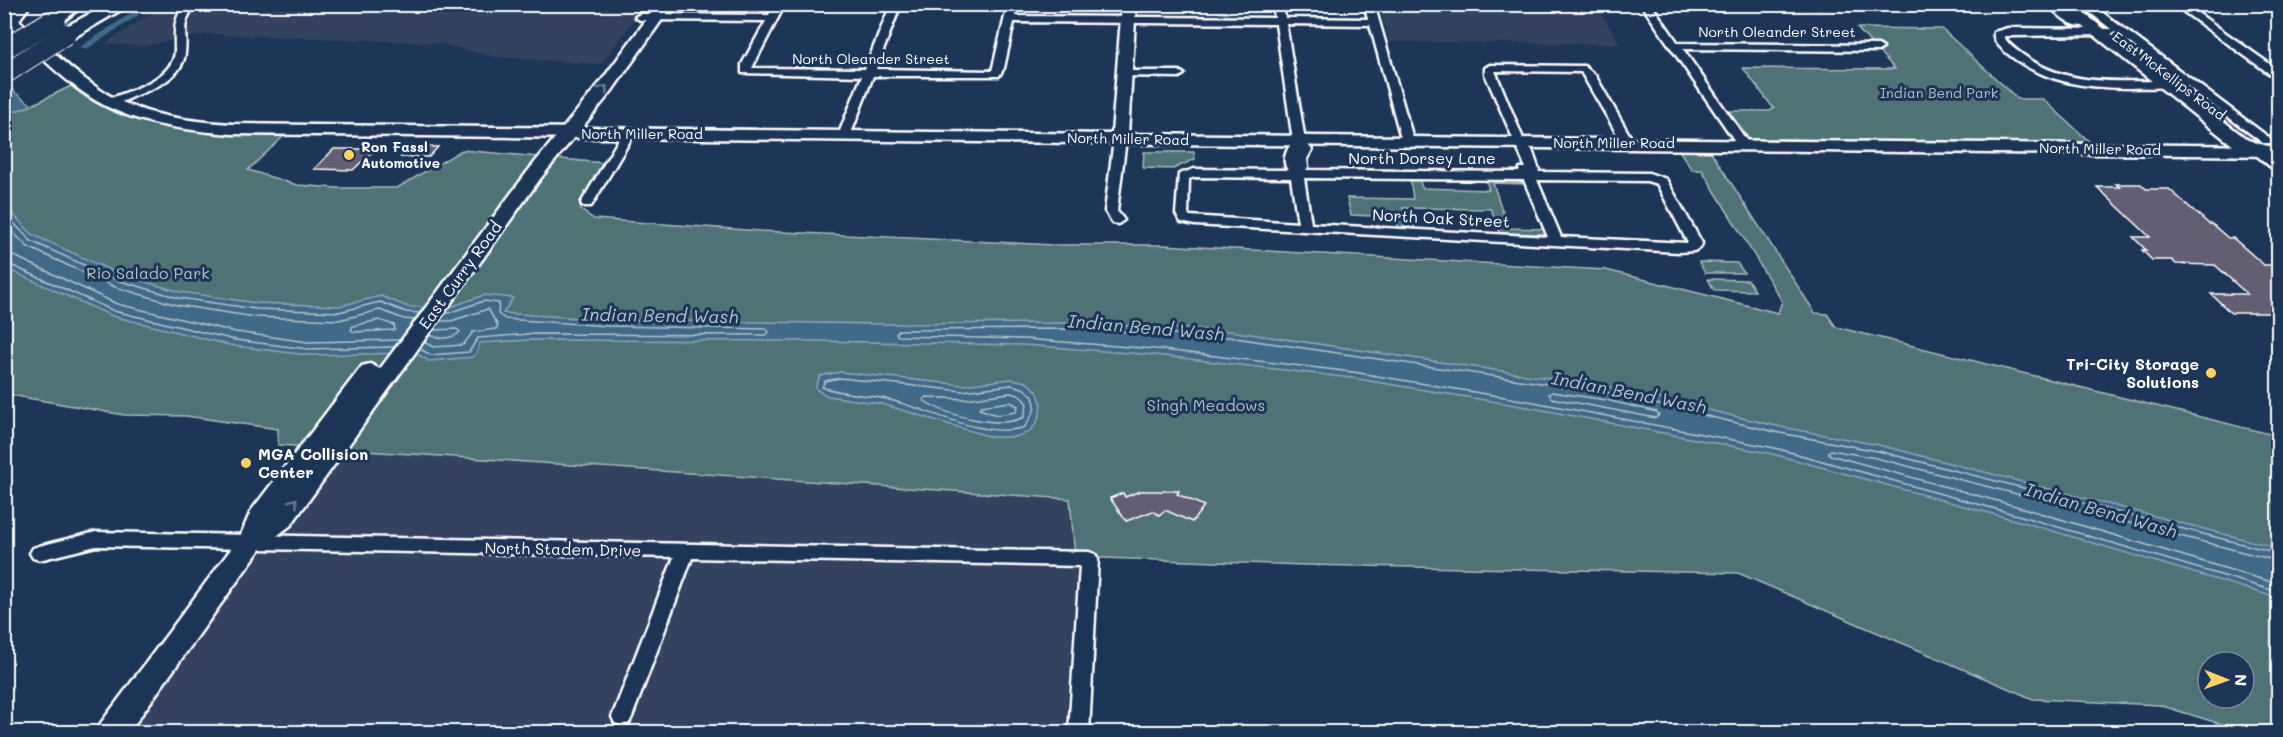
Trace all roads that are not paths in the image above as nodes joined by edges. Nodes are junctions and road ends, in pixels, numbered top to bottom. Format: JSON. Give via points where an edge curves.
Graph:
{"nodes":[{"id":1,"x":24,"y":4,"type":"edge"},
{"id":2,"x":77,"y":4,"type":"edge"},
{"id":3,"x":112,"y":4,"type":"edge"},
{"id":4,"x":123,"y":4,"type":"edge"},
{"id":5,"x":191,"y":4,"type":"edge"},
{"id":6,"x":780,"y":4,"type":"edge"},
{"id":7,"x":896,"y":4,"type":"edge"},
{"id":8,"x":1013,"y":4,"type":"edge"},
{"id":9,"x":1278,"y":4,"type":"edge"},
{"id":10,"x":1369,"y":4,"type":"edge"},
{"id":11,"x":1646,"y":4,"type":"edge"},
{"id":12,"x":1717,"y":4,"type":"edge"},
{"id":13,"x":2052,"y":4,"type":"edge"},
{"id":14,"x":2062,"y":4,"type":"edge"},
{"id":15,"x":2074,"y":4,"type":"edge"},
{"id":16,"x":2084,"y":4,"type":"edge"},
{"id":17,"x":2178,"y":4,"type":"edge"},
{"id":18,"x":2270,"y":4,"type":"edge"},
{"id":19,"x":1957,"y":5,"type":"edge"},
{"id":20,"x":2278,"y":10,"type":"edge"},
{"id":21,"x":653,"y":11,"type":"edge"},
{"id":22,"x":1129,"y":12,"type":"edge"},
{"id":23,"x":773,"y":18,"type":"junction"},
{"id":24,"x":1009,"y":19,"type":"junction"},
{"id":25,"x":1280,"y":21,"type":"junction"},
{"id":26,"x":1374,"y":22,"type":"junction"},
{"id":27,"x":61,"y":26,"type":"junction"},
{"id":28,"x":2098,"y":29,"type":"junction"},
{"id":29,"x":1676,"y":46,"type":"junction"},
{"id":30,"x":1878,"y":48,"type":"dead end"},
{"id":31,"x":4,"y":49,"type":"edge"},
{"id":32,"x":4,"y":74,"type":"edge"},
{"id":33,"x":869,"y":74,"type":"junction"},
{"id":34,"x":1125,"y":74,"type":"junction"},
{"id":35,"x":1179,"y":74,"type":"dead end"},
{"id":36,"x":2278,"y":75,"type":"edge"},
{"id":37,"x":2164,"y":84,"type":"junction"},
{"id":38,"x":110,"y":102,"type":"junction"},
{"id":39,"x":558,"y":134,"type":"junction"},
{"id":40,"x":628,"y":134,"type":"junction"},
{"id":41,"x":844,"y":136,"type":"junction"},
{"id":42,"x":1120,"y":139,"type":"junction"},
{"id":43,"x":1299,"y":141,"type":"junction"},
{"id":44,"x":1408,"y":142,"type":"junction"},
{"id":45,"x":1519,"y":142,"type":"junction"},
{"id":46,"x":1628,"y":143,"type":"junction"},
{"id":47,"x":1743,"y":144,"type":"junction"},
{"id":48,"x":2269,"y":148,"type":"edge"},
{"id":49,"x":2278,"y":164,"type":"edge"},
{"id":50,"x":1528,"y":170,"type":"junction"},
{"id":51,"x":1297,"y":174,"type":"junction"},
{"id":52,"x":587,"y":203,"type":"dead end"},
{"id":53,"x":1186,"y":219,"type":"joint"},
{"id":54,"x":1118,"y":220,"type":"dead end"},
{"id":55,"x":1305,"y":227,"type":"junction"},
{"id":56,"x":1556,"y":241,"type":"junction"},
{"id":57,"x":1694,"y":247,"type":"joint"},
{"id":58,"x":252,"y":541,"type":"junction"},
{"id":59,"x":39,"y":552,"type":"dead end"},
{"id":60,"x":685,"y":552,"type":"junction"},
{"id":61,"x":622,"y":717,"type":"dead end"},
{"id":62,"x":112,"y":732,"type":"edge"},
{"id":63,"x":1079,"y":732,"type":"edge"}],
"edges":[{"from":1,"to":38,"type":"street","name":"North Miller Road","via":[[12,20],[51,57]]},
{"from":2,"to":27,"type":"highway"},
{"from":3,"to":27,"type":"highway"},
{"from":4,"to":27,"type":"highway"},
{"from":5,"to":38,"type":"street","via":[[178,26],[179,60],[174,67],[147,86]]},
{"from":6,"to":23,"type":"street"},
{"from":7,"to":33,"type":"street"},
{"from":8,"to":24,"type":"street"},
{"from":9,"to":25,"type":"street"},
{"from":10,"to":26,"type":"street"},
{"from":11,"to":29,"type":"street"},
{"from":12,"to":19,"type":"street"},
{"from":13,"to":28,"type":"street","name":"East McKellips Road","via":[[2075,22]]},
{"from":14,"to":28,"type":"main road","name":"East McKellips Road"},
{"from":15,"to":28,"type":"main road","name":"East McKellips Road"},
{"from":16,"to":48,"type":"street","name":"East McKellips Road"},
{"from":17,"to":36,"type":"street"},
{"from":18,"to":20,"type":"street"},
{"from":21,"to":23,"type":"street"},
{"from":21,"to":39,"type":"main road","name":"East Curry Road"},
{"from":22,"to":24,"type":"street"},
{"from":22,"to":25,"type":"street"},
{"from":22,"to":34,"type":"street"},
{"from":23,"to":33,"type":"street","name":"North Oleander Street","via":[[746,71]]},
{"from":24,"to":33,"type":"street","name":"North Oleander Street","via":[[995,74]]},
{"from":25,"to":26,"type":"street"},
{"from":25,"to":43,"type":"street"},
{"from":26,"to":44,"type":"street"},
{"from":27,"to":31,"type":"highway","bridge":true},
{"from":27,"to":32,"type":"highway","bridge":true},
{"from":28,"to":37,"type":"main road","name":"East McKellips Road"},
{"from":28,"to":37,"type":"street","via":[[1998,34],[2001,42],[2032,69],[2076,83]]},
{"from":28,"to":48,"type":"main road","name":"East McKellips Road","via":[[2258,144]]},
{"from":29,"to":30,"type":"street","name":"North Oleander Street"},
{"from":29,"to":47,"type":"street"},
{"from":33,"to":41,"type":"street"},
{"from":34,"to":35,"type":"street"},
{"from":34,"to":42,"type":"street"},
{"from":37,"to":48,"type":"main road","name":"East McKellips Road","via":[[2242,144]]},
{"from":38,"to":39,"type":"street","name":"North Miller Road","via":[[159,118],[228,128]]},
{"from":39,"to":40,"type":"street","name":"North Miller Road"},
{"from":39,"to":58,"type":"main road","name":"East Curry Road","via":[[387,361],[260,518]]},
{"from":40,"to":41,"type":"street","name":"North Miller Road"},
{"from":40,"to":52,"type":"street"},
{"from":41,"to":42,"type":"street","name":"North Miller Road"},
{"from":42,"to":43,"type":"street","name":"North Miller Road"},
{"from":42,"to":54,"type":"street","via":[[1111,211]]},
{"from":43,"to":44,"type":"street","name":"North Miller Road"},
{"from":43,"to":51,"type":"street","via":[[1306,150],[1296,159],[1302,167]]},
{"from":44,"to":45,"type":"street","name":"North Miller Road"},
{"from":45,"to":46,"type":"street","name":"North Miller Road"},
{"from":45,"to":46,"type":"street","via":[[1490,68],[1584,69]]},
{"from":45,"to":50,"type":"street","via":[[1517,150]]},
{"from":46,"to":47,"type":"street","name":"North Miller Road"},
{"from":47,"to":48,"type":"street","name":"North Miller Road"},
{"from":48,"to":49,"type":"main road","name":"East McKellips Road"},
{"from":50,"to":51,"type":"street","name":"North Dorsey Lane"},
{"from":50,"to":56,"type":"street"},
{"from":50,"to":57,"type":"street","name":"North Dorsey Lane","via":[[1657,179]]},
{"from":51,"to":53,"type":"street","name":"North Dorsey Lane","via":[[1187,174],[1183,177],[1182,214]]},
{"from":51,"to":55,"type":"street"},
{"from":53,"to":55,"type":"street","name":"North Oak Street"},
{"from":55,"to":56,"type":"street","name":"North Oak Street"},
{"from":56,"to":57,"type":"street","name":"North Oak Street"},
{"from":58,"to":59,"type":"street","name":"North Stadem Drive","via":[[96,539]]},
{"from":58,"to":60,"type":"street","name":"North Stadem Drive"},
{"from":58,"to":62,"type":"main road","name":"East Curry Road"},
{"from":60,"to":61,"type":"street"},
{"from":60,"to":63,"type":"street","name":"North Stadem Drive","via":[[1089,559]]}]}
